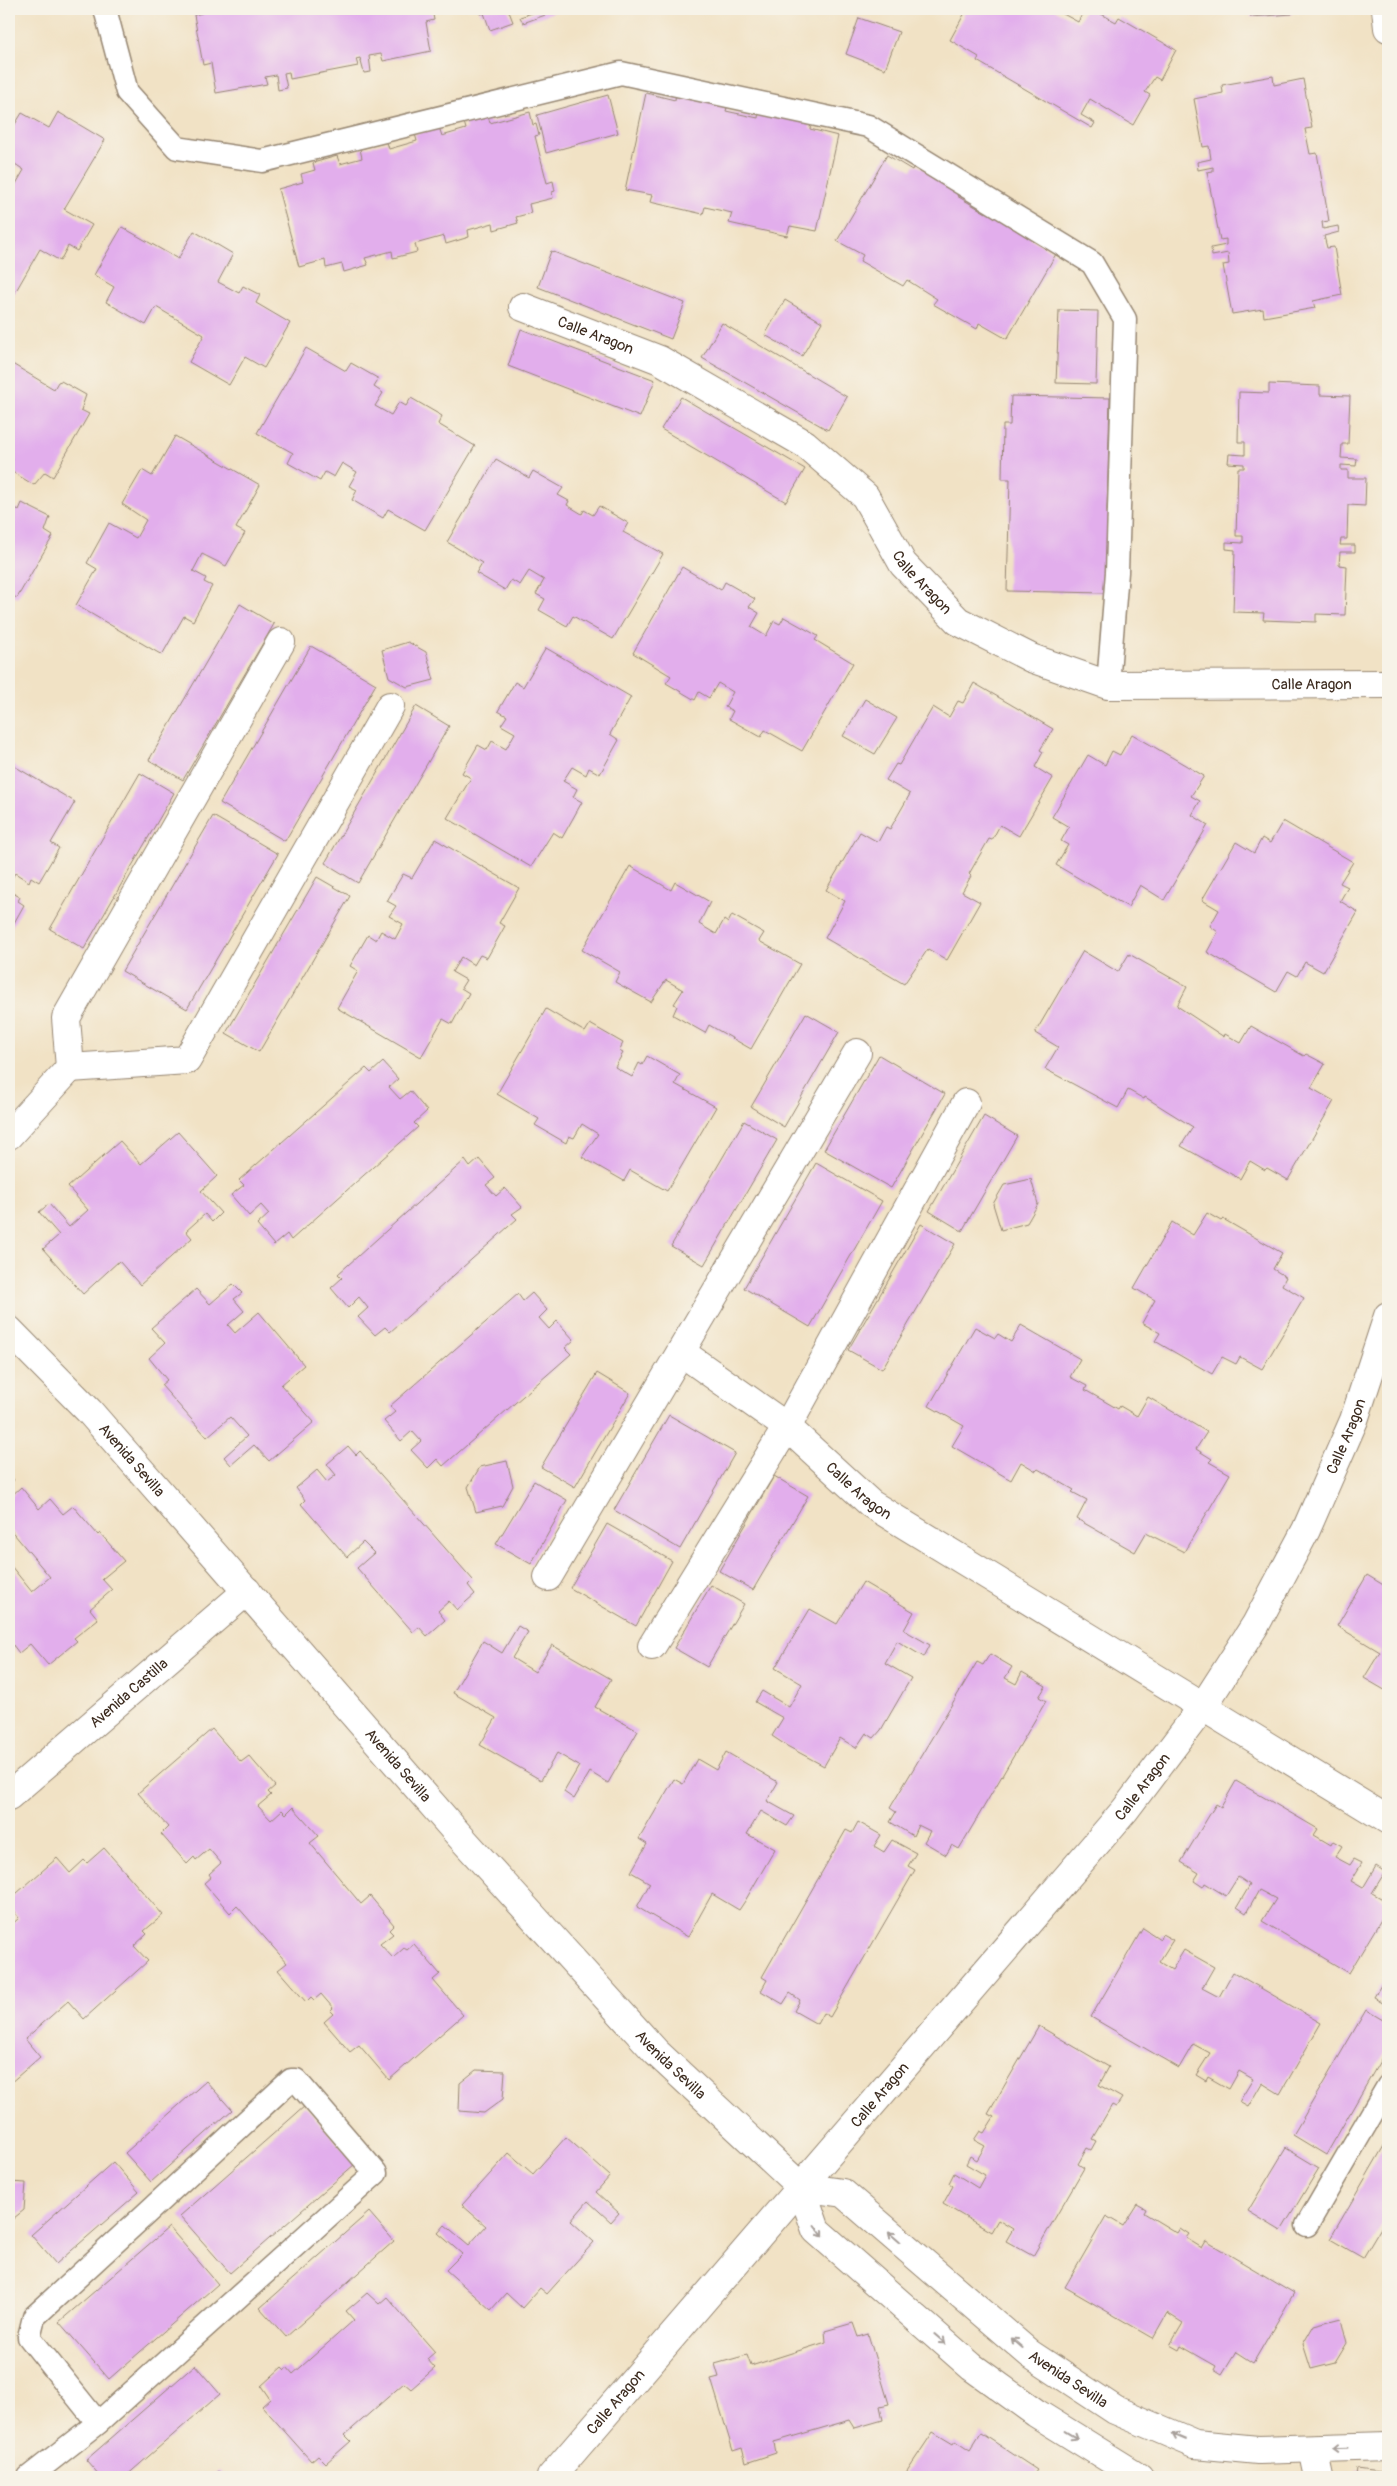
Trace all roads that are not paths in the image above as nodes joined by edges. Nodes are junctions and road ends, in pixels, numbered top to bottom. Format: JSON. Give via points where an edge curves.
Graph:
{"nodes":[{"id":1,"x":105,"y":9,"type":"edge"},
{"id":2,"x":1386,"y":9,"type":"edge"},
{"id":3,"x":1388,"y":28,"type":"edge"},
{"id":4,"x":523,"y":307,"type":"dead end"},
{"id":5,"x":281,"y":642,"type":"dead end"},
{"id":6,"x":1388,"y":684,"type":"edge"},
{"id":7,"x":1108,"y":685,"type":"junction"},
{"id":8,"x":390,"y":706,"type":"dead end"},
{"id":9,"x":857,"y":1053,"type":"dead end"},
{"id":10,"x":70,"y":1068,"type":"junction"},
{"id":11,"x":966,"y":1103,"type":"dead end"},
{"id":12,"x":9,"y":1135,"type":"edge"},
{"id":13,"x":1388,"y":1316,"type":"edge"},
{"id":14,"x":9,"y":1330,"type":"edge"},
{"id":15,"x":681,"y":1352,"type":"junction"},
{"id":16,"x":787,"y":1427,"type":"junction"},
{"id":17,"x":548,"y":1577,"type":"dead end"},
{"id":18,"x":247,"y":1591,"type":"junction"},
{"id":19,"x":652,"y":1646,"type":"dead end"},
{"id":20,"x":1202,"y":1708,"type":"junction"},
{"id":21,"x":9,"y":1796,"type":"edge"},
{"id":22,"x":1388,"y":1820,"type":"edge"},
{"id":23,"x":1388,"y":2086,"type":"edge"},
{"id":24,"x":801,"y":2186,"type":"junction"},
{"id":25,"x":1307,"y":2225,"type":"dead end"},
{"id":26,"x":98,"y":2423,"type":"junction"},
{"id":27,"x":1388,"y":2446,"type":"edge"},
{"id":28,"x":1313,"y":2449,"type":"junction"},
{"id":29,"x":29,"y":2477,"type":"edge"},
{"id":30,"x":551,"y":2477,"type":"edge"},
{"id":31,"x":1139,"y":2477,"type":"edge"},
{"id":32,"x":1319,"y":2477,"type":"edge"}],
"edges":[{"from":1,"to":7,"type":"lane","via":[[127,92],[177,148],[262,161],[621,73],[868,126],[1092,263],[1125,320],[1117,572]]},
{"from":2,"to":3,"type":"street"},
{"from":4,"to":7,"type":"street","name":"Calle Aragon","via":[[660,360],[806,444],[865,496],[903,564],[958,621],[1031,658]]},
{"from":5,"to":10,"type":"street","via":[[66,1018]]},
{"from":6,"to":7,"type":"street","name":"Calle Aragon"},
{"from":8,"to":10,"type":"street","via":[[187,1060]]},
{"from":9,"to":15,"type":"street"},
{"from":10,"to":12,"type":"street"},
{"from":11,"to":16,"type":"street"},
{"from":13,"to":20,"type":"street","name":"Calle Aragon","via":[[1354,1420],[1306,1530],[1256,1624]]},
{"from":14,"to":18,"type":"street","name":"Avenida Sevilla","via":[[89,1410]]},
{"from":15,"to":16,"type":"street","name":"Calle Aragon"},
{"from":15,"to":17,"type":"street"},
{"from":16,"to":19,"type":"street"},
{"from":16,"to":20,"type":"street","name":"Calle Aragon","via":[[870,1504]]},
{"from":18,"to":21,"type":"street","name":"Avenida Castilla"},
{"from":18,"to":24,"type":"street","name":"Avenida Sevilla","via":[[458,1834],[656,2052]]},
{"from":20,"to":22,"type":"street","name":"Calle Aragon"},
{"from":20,"to":24,"type":"street","name":"Calle Aragon","via":[[1124,1810]]},
{"from":23,"to":25,"type":"lane"},
{"from":28,"to":24,"type":"street","name":"Avenida Sevilla","one_way":true,"via":[[1258,2450],[1195,2444],[1115,2410],[1030,2354],[843,2193]]},
{"from":24,"to":30,"type":"street","name":"Calle Aragon"},
{"from":24,"to":31,"type":"street","name":"Avenida Sevilla","one_way":true,"via":[[816,2230],[972,2367],[1036,2414]]},
{"from":26,"to":26,"type":"lane","via":[[30,2337],[34,2317],[291,2080],[296,2080],[376,2173]]},
{"from":26,"to":29,"type":"lane"},
{"from":27,"to":28,"type":"street","name":"Avenida Sevilla","one_way":true},
{"from":28,"to":32,"type":"street"}]}
